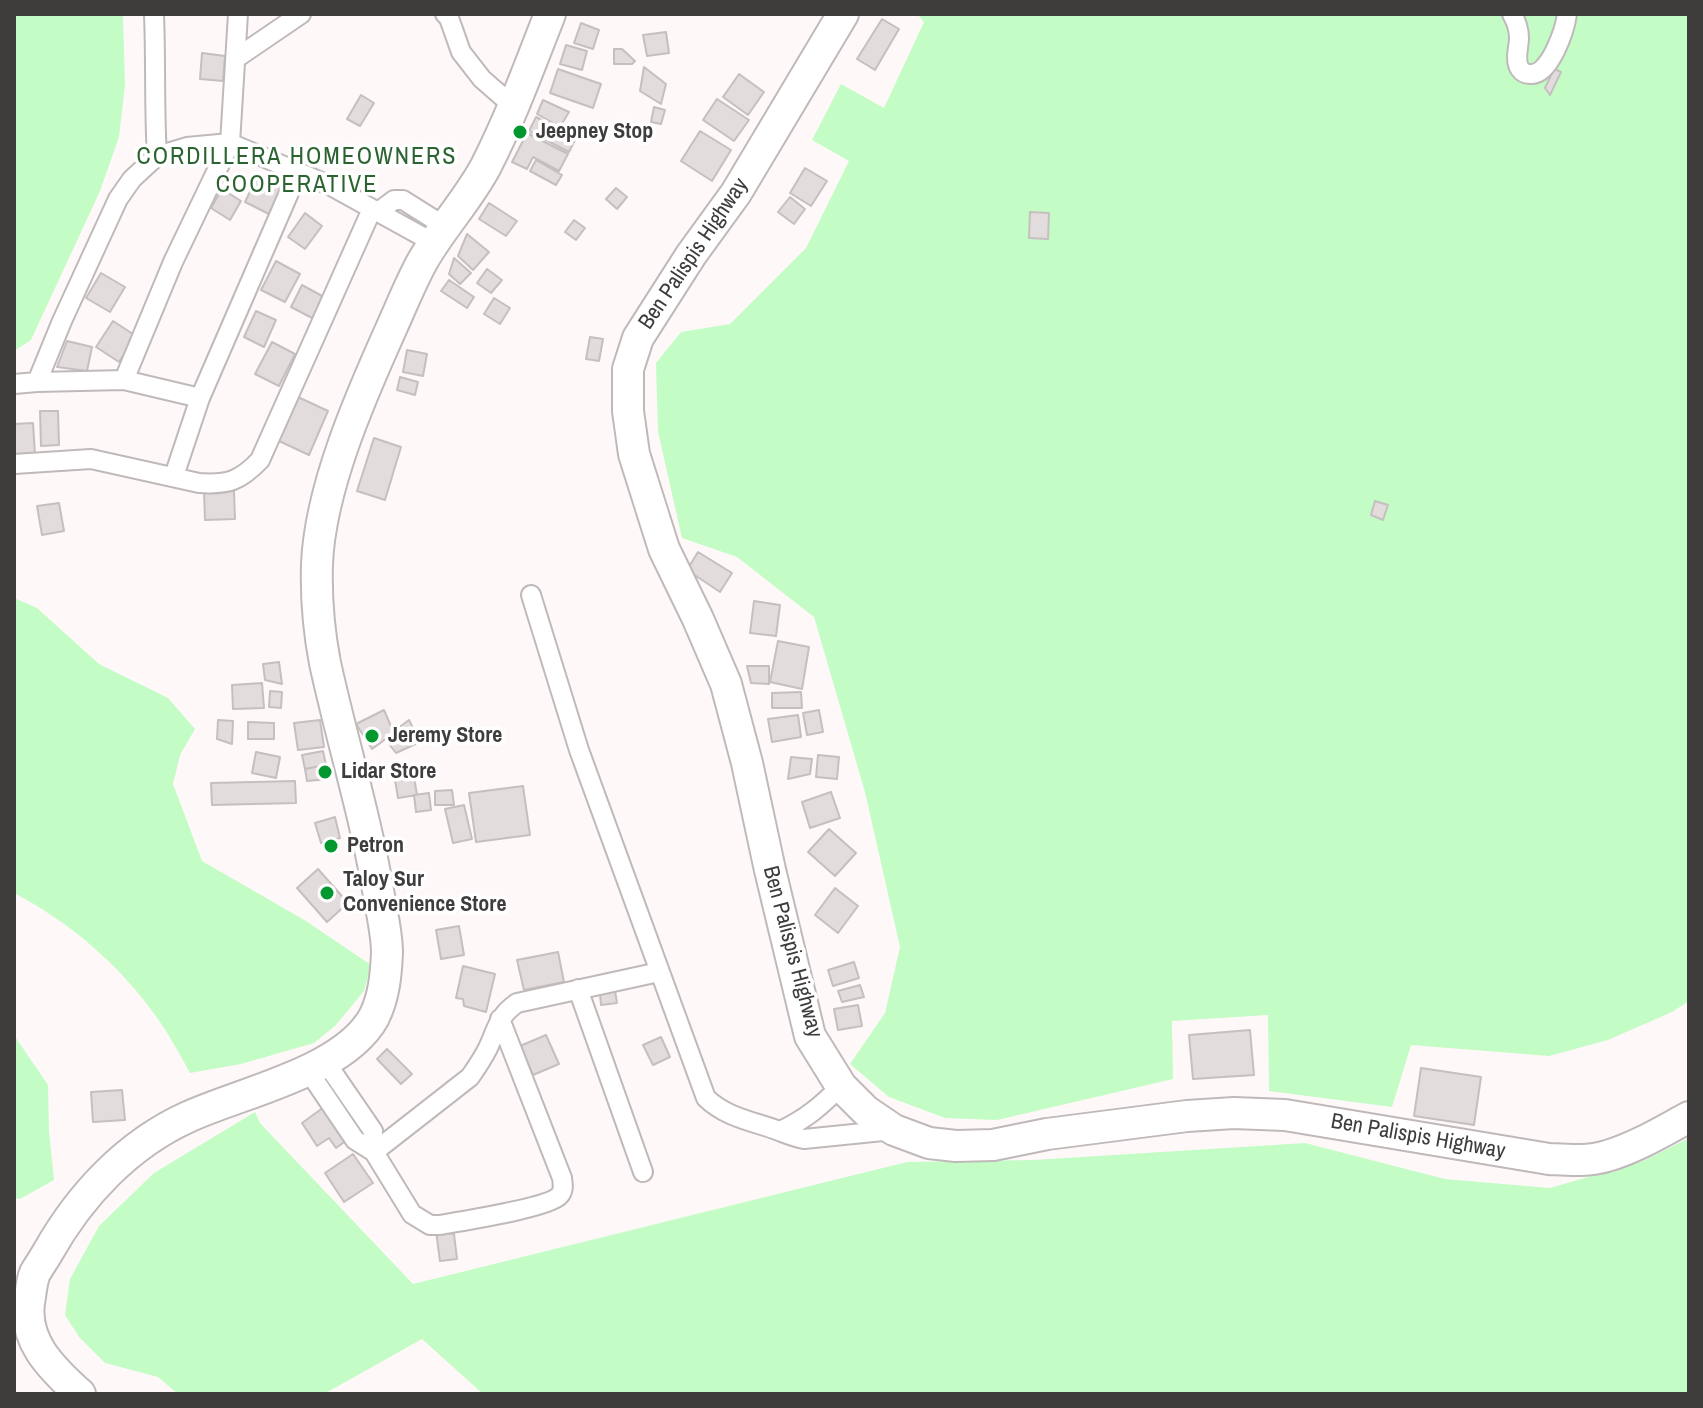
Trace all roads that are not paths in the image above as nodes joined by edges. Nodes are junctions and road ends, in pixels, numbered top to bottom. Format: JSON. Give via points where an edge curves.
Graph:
{"nodes":[{"id":1,"x":154,"y":14,"type":"edge"},
{"id":2,"x":238,"y":14,"type":"edge"},
{"id":3,"x":301,"y":14,"type":"edge"},
{"id":4,"x":445,"y":14,"type":"edge"},
{"id":5,"x":550,"y":14,"type":"edge"},
{"id":6,"x":843,"y":14,"type":"edge"},
{"id":7,"x":1512,"y":14,"type":"edge"},
{"id":8,"x":1567,"y":14,"type":"edge"},
{"id":9,"x":235,"y":59,"type":"junction"},
{"id":10,"x":513,"y":106,"type":"junction"},
{"id":11,"x":230,"y":143,"type":"junction"},
{"id":12,"x":157,"y":156,"type":"junction"},
{"id":13,"x":298,"y":172,"type":"junction"},
{"id":14,"x":375,"y":211,"type":"junction"},
{"id":15,"x":440,"y":235,"type":"junction"},
{"id":16,"x":124,"y":380,"type":"junction"},
{"id":17,"x":37,"y":382,"type":"junction"},
{"id":18,"x":14,"y":384,"type":"edge"},
{"id":19,"x":200,"y":398,"type":"junction"},
{"id":20,"x":14,"y":464,"type":"edge"},
{"id":21,"x":174,"y":476,"type":"junction"},
{"id":22,"x":531,"y":595,"type":"dead end"},
{"id":23,"x":659,"y":972,"type":"junction"},
{"id":24,"x":578,"y":989,"type":"junction"},
{"id":25,"x":500,"y":1019,"type":"junction"},
{"id":26,"x":316,"y":1065,"type":"junction"},
{"id":27,"x":841,"y":1086,"type":"junction"},
{"id":28,"x":1689,"y":1117,"type":"edge"},
{"id":29,"x":894,"y":1130,"type":"junction"},
{"id":30,"x":780,"y":1131,"type":"junction"},
{"id":31,"x":373,"y":1150,"type":"junction"},
{"id":32,"x":643,"y":1172,"type":"dead end"},
{"id":33,"x":80,"y":1394,"type":"edge"}],
"edges":[{"from":1,"to":12,"type":"street"},
{"from":2,"to":9,"type":"street"},
{"from":3,"to":9,"type":"street"},
{"from":4,"to":10,"type":"street","via":[[461,52]]},
{"from":5,"to":10,"type":"main road"},
{"from":6,"to":27,"type":"main road","name":"Ben Palispis Highway","via":[[736,193],[638,338],[628,369],[634,454],[664,549],[726,684],[810,1036]]},
{"from":7,"to":8,"type":"street","via":[[1519,34],[1518,64],[1528,75],[1545,67]]},
{"from":9,"to":11,"type":"street"},
{"from":10,"to":15,"type":"main road","via":[[485,168]]},
{"from":11,"to":12,"type":"street"},
{"from":11,"to":13,"type":"street"},
{"from":11,"to":16,"type":"street"},
{"from":12,"to":17,"type":"street","via":[[118,199]]},
{"from":13,"to":14,"type":"street"},
{"from":13,"to":19,"type":"street"},
{"from":14,"to":15,"type":"street"},
{"from":14,"to":21,"type":"street","via":[[260,460],[233,482],[199,483]]},
{"from":15,"to":26,"type":"main road","via":[[422,262],[361,398],[322,518],[317,564],[324,656],[371,846],[387,948],[384,993],[374,1017],[361,1035]]},
{"from":16,"to":17,"type":"street"},
{"from":16,"to":19,"type":"street"},
{"from":17,"to":18,"type":"street"},
{"from":19,"to":21,"type":"street"},
{"from":20,"to":21,"type":"street","via":[[91,459]]},
{"from":22,"to":23,"type":"street","via":[[579,750]]},
{"from":23,"to":24,"type":"street"},
{"from":23,"to":30,"type":"street","via":[[706,1098],[737,1118]]},
{"from":24,"to":25,"type":"street","via":[[517,1003]]},
{"from":24,"to":32,"type":"street"},
{"from":25,"to":31,"type":"street","via":[[470,1077]]},
{"from":25,"to":31,"type":"street","via":[[562,1178],[559,1196],[548,1203],[430,1225],[412,1214]]},
{"from":26,"to":31,"type":"street","via":[[355,1140]]},
{"from":26,"to":33,"type":"main road","via":[[187,1117],[150,1138],[110,1170],[70,1217],[34,1276],[27,1312],[34,1341],[52,1368]]},
{"from":27,"to":29,"type":"main road","name":"Ben Palispis Highway"},
{"from":27,"to":30,"type":"street","via":[[811,1114]]},
{"from":28,"to":29,"type":"main road","name":"Ben Palispis Highway","via":[[1607,1156],[1584,1160],[1234,1113],[993,1145],[929,1143]]},
{"from":29,"to":30,"type":"street","via":[[804,1139]]}]}
